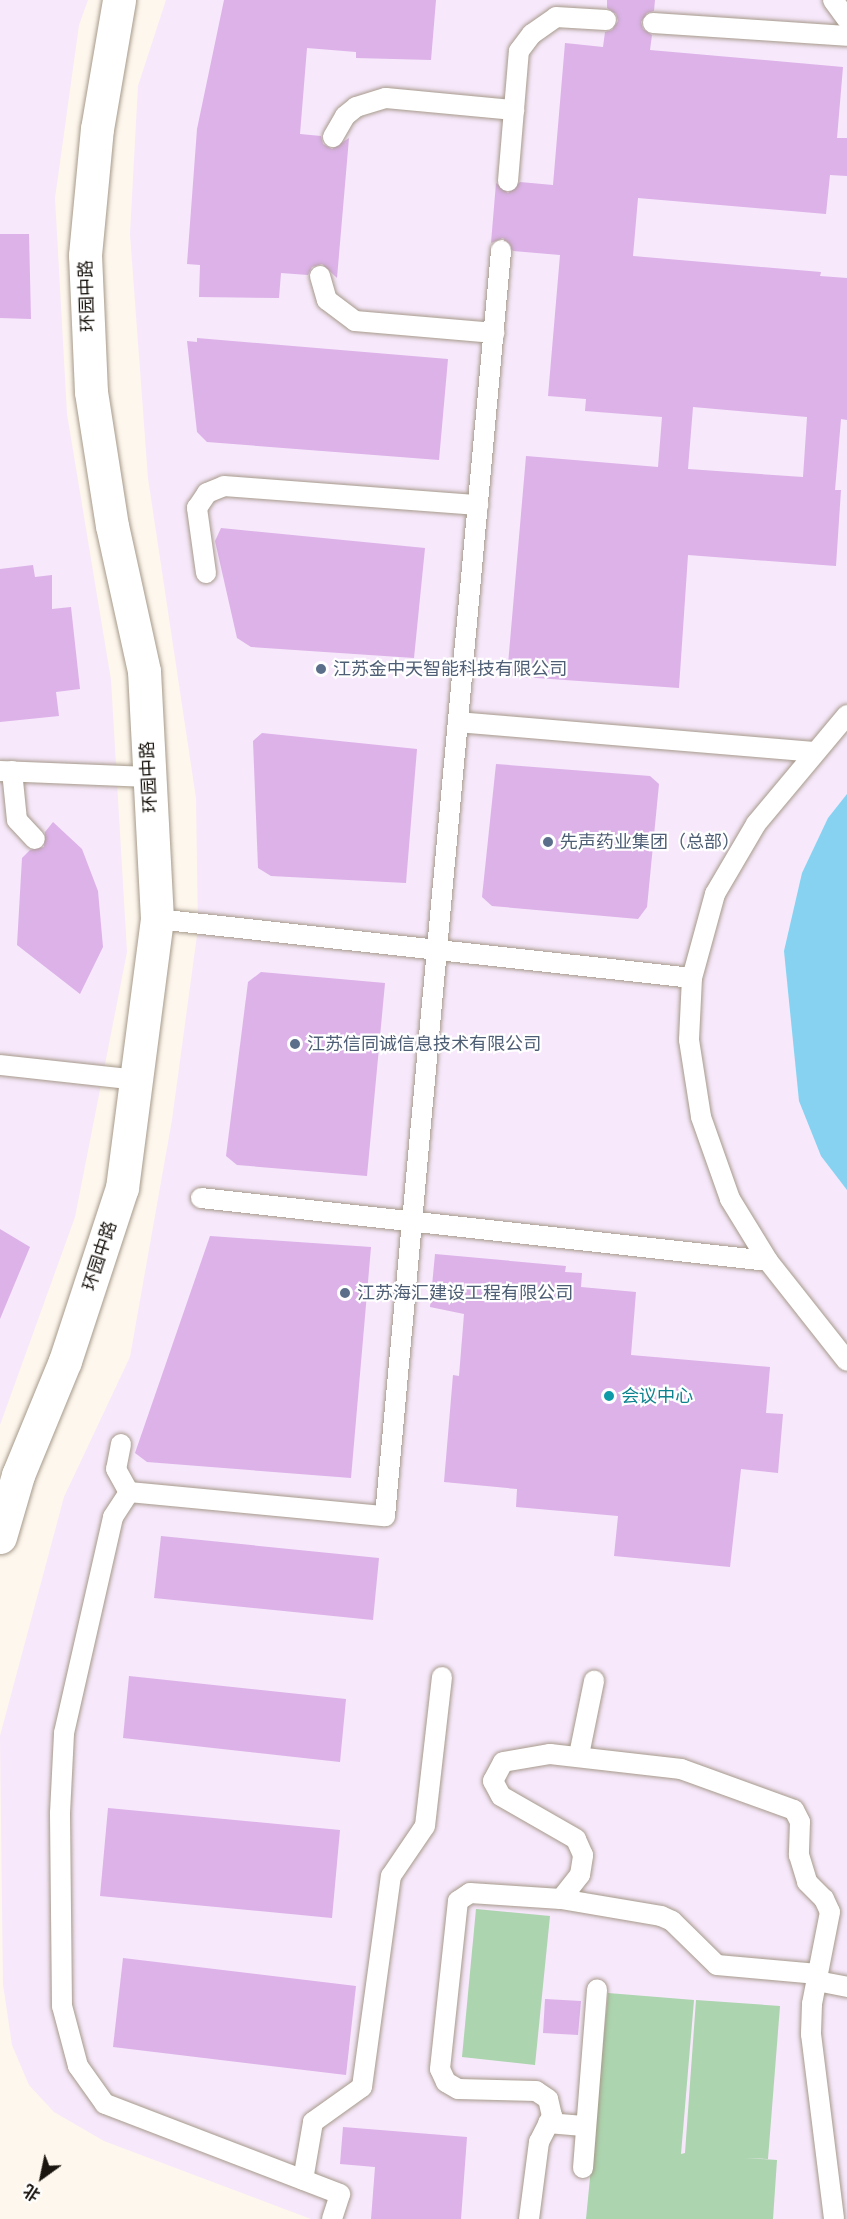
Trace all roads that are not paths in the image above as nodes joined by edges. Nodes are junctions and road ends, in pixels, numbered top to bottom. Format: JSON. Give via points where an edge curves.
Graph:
{"nodes":[{"id":1,"x":119,"y":0,"type":"edge"},
{"id":2,"x":833,"y":0,"type":"edge"},
{"id":3,"x":847,"y":19,"type":"edge"},
{"id":4,"x":606,"y":20,"type":"dead end"},
{"id":5,"x":653,"y":23,"type":"dead end"},
{"id":6,"x":847,"y":36,"type":"edge"},
{"id":7,"x":514,"y":110,"type":"junction"},
{"id":8,"x":333,"y":137,"type":"dead end"},
{"id":9,"x":507,"y":181,"type":"dead end"},
{"id":10,"x":501,"y":250,"type":"dead end"},
{"id":11,"x":320,"y":276,"type":"dead end"},
{"id":12,"x":494,"y":333,"type":"junction"},
{"id":13,"x":478,"y":506,"type":"junction"},
{"id":14,"x":206,"y":573,"type":"dead end"},
{"id":15,"x":847,"y":715,"type":"edge"},
{"id":16,"x":458,"y":722,"type":"junction"},
{"id":17,"x":813,"y":752,"type":"junction"},
{"id":18,"x":6,"y":771,"type":"edge"},
{"id":19,"x":149,"y":777,"type":"junction"},
{"id":20,"x":35,"y":839,"type":"dead end"},
{"id":21,"x":157,"y":919,"type":"junction"},
{"id":22,"x":437,"y":949,"type":"junction"},
{"id":23,"x":692,"y":978,"type":"junction"},
{"id":24,"x":0,"y":1065,"type":"edge"},
{"id":25,"x":139,"y":1080,"type":"junction"},
{"id":26,"x":201,"y":1198,"type":"dead end"},
{"id":27,"x":412,"y":1222,"type":"junction"},
{"id":28,"x":768,"y":1261,"type":"junction"},
{"id":29,"x":847,"y":1361,"type":"edge"},
{"id":30,"x":121,"y":1444,"type":"dead end"},
{"id":31,"x":129,"y":1492,"type":"junction"},
{"id":32,"x":0,"y":1538,"type":"edge"},
{"id":33,"x":442,"y":1677,"type":"dead end"},
{"id":34,"x":594,"y":1681,"type":"dead end"},
{"id":35,"x":579,"y":1755,"type":"junction"},
{"id":36,"x":561,"y":1899,"type":"junction"},
{"id":37,"x":818,"y":1978,"type":"junction"},
{"id":38,"x":847,"y":1987,"type":"edge"},
{"id":39,"x":597,"y":1990,"type":"dead end"},
{"id":40,"x":548,"y":2123,"type":"junction"},
{"id":41,"x":586,"y":2126,"type":"junction"},
{"id":42,"x":583,"y":2168,"type":"dead end"},
{"id":43,"x":303,"y":2180,"type":"junction"},
{"id":44,"x":332,"y":2219,"type":"edge"},
{"id":45,"x":529,"y":2219,"type":"edge"},
{"id":46,"x":834,"y":2219,"type":"edge"}],
"edges":[{"from":1,"to":19,"type":"street","name":"环园中路","via":[[97,129],[85,255],[91,392],[112,526],[144,671]]},
{"from":2,"to":3,"type":"lane"},
{"from":4,"to":7,"type":"lane","via":[[556,17],[532,34],[519,51]]},
{"from":5,"to":6,"type":"lane"},
{"from":7,"to":8,"type":"lane","via":[[386,98],[356,107],[345,116]]},
{"from":7,"to":9,"type":"lane"},
{"from":10,"to":12,"type":"lane"},
{"from":11,"to":12,"type":"lane","via":[[327,300],[355,321]]},
{"from":12,"to":13,"type":"lane"},
{"from":13,"to":14,"type":"lane","via":[[224,486],[207,493],[197,508]]},
{"from":13,"to":16,"type":"lane"},
{"from":15,"to":17,"type":"lane"},
{"from":16,"to":17,"type":"lane"},
{"from":16,"to":22,"type":"lane"},
{"from":17,"to":23,"type":"lane","via":[[756,824],[715,894]]},
{"from":18,"to":19,"type":"lane"},
{"from":18,"to":20,"type":"lane","via":[[17,820]]},
{"from":19,"to":21,"type":"street","name":"环园中路"},
{"from":21,"to":22,"type":"lane"},
{"from":21,"to":25,"type":"street","name":"环园中路"},
{"from":22,"to":23,"type":"lane"},
{"from":22,"to":27,"type":"lane"},
{"from":23,"to":28,"type":"lane","via":[[689,1040],[701,1117],[730,1199]]},
{"from":24,"to":25,"type":"lane"},
{"from":25,"to":32,"type":"street","name":"环园中路","via":[[122,1188],[65,1361],[18,1475]]},
{"from":26,"to":27,"type":"lane"},
{"from":27,"to":28,"type":"lane"},
{"from":27,"to":31,"type":"lane","via":[[385,1516]]},
{"from":28,"to":29,"type":"lane"},
{"from":30,"to":31,"type":"lane","via":[[116,1469]]},
{"from":31,"to":43,"type":"lane","via":[[113,1516],[64,1733],[60,1813],[62,2006],[78,2066],[105,2104]]},
{"from":33,"to":43,"type":"lane","via":[[425,1827],[391,1876],[362,2087],[313,2122]]},
{"from":34,"to":35,"type":"lane"},
{"from":35,"to":36,"type":"lane","via":[[510,1759],[498,1766],[493,1781],[501,1796],[568,1834],[582,1847],[580,1875]]},
{"from":35,"to":37,"type":"lane","via":[[681,1769],[794,1809],[800,1822],[799,1856],[807,1882],[824,1899],[830,1912]]},
{"from":36,"to":37,"type":"lane","via":[[661,1916],[672,1921],[717,1965]]},
{"from":36,"to":40,"type":"lane","via":[[470,1893],[458,1901],[440,2061],[446,2082],[458,2089],[543,2094],[553,2110]]},
{"from":37,"to":38,"type":"lane"},
{"from":37,"to":46,"type":"lane","via":[[811,2034]]},
{"from":39,"to":41,"type":"lane"},
{"from":40,"to":41,"type":"lane"},
{"from":40,"to":45,"type":"lane","via":[[531,2178]]},
{"from":41,"to":42,"type":"lane"},
{"from":43,"to":44,"type":"lane","via":[[340,2194]]}]}
